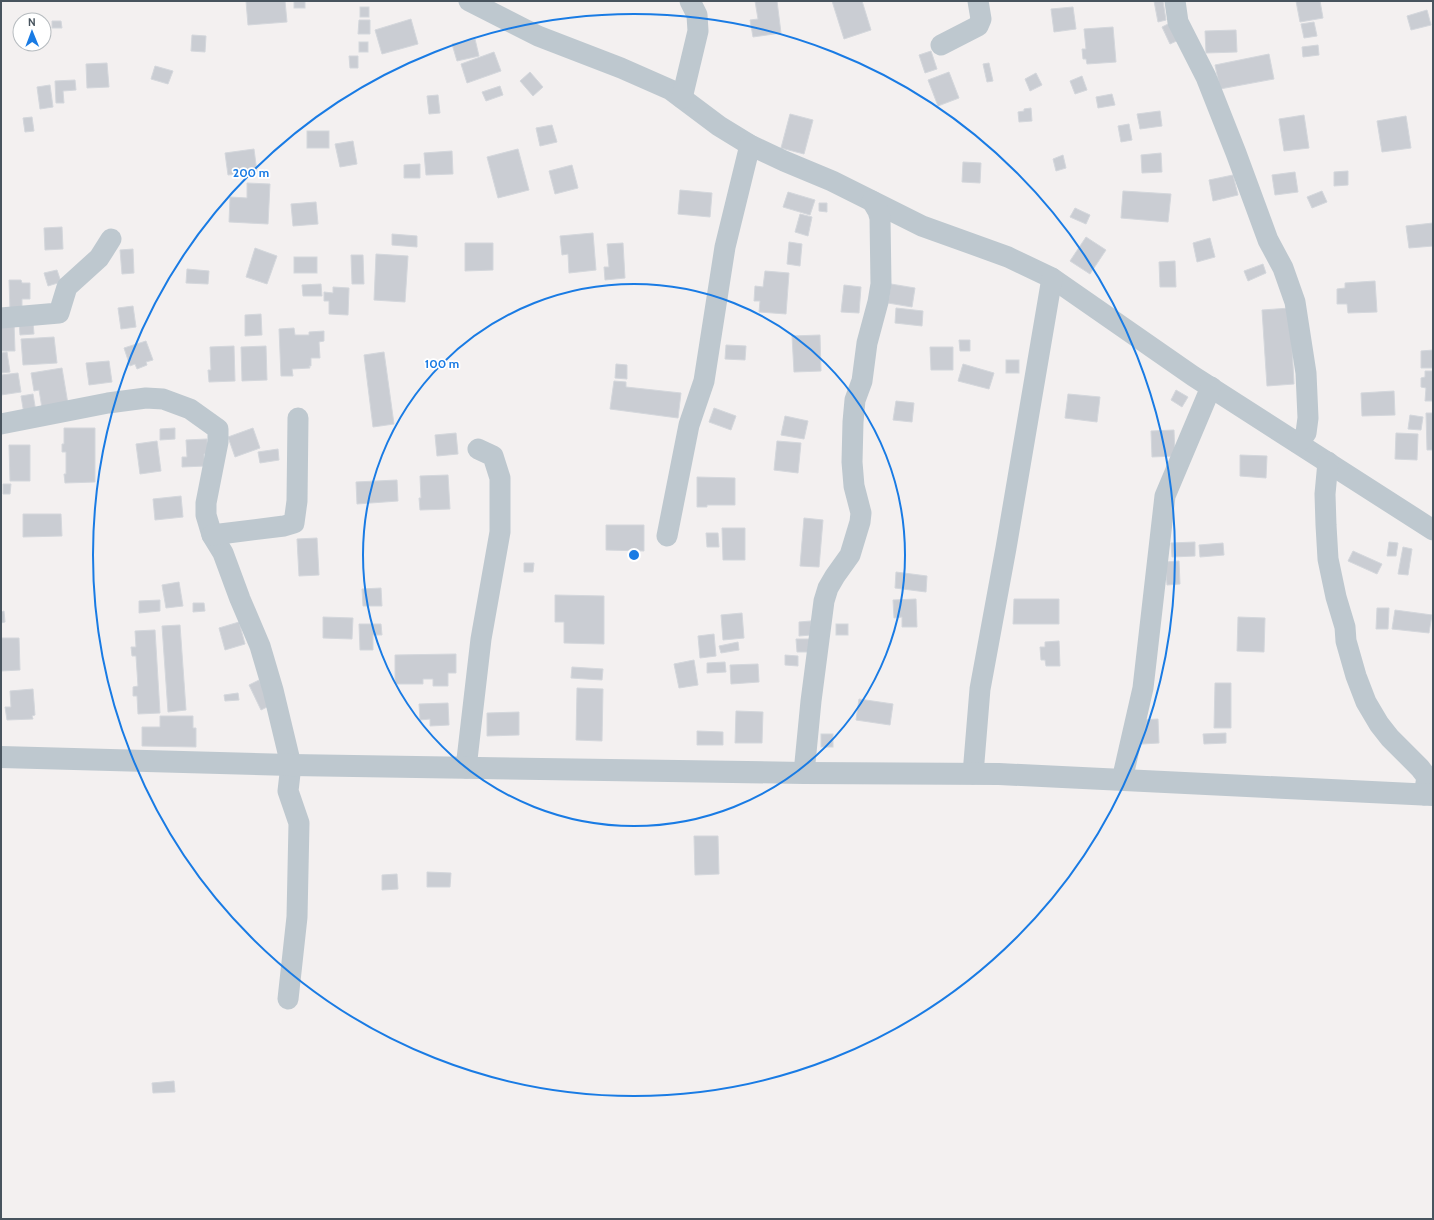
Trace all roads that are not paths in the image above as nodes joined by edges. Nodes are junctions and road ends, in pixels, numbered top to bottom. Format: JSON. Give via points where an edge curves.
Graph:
{"nodes":[{"id":1,"x":468,"y":1,"type":"edge"},
{"id":2,"x":690,"y":1,"type":"edge"},
{"id":3,"x":978,"y":1,"type":"edge"},
{"id":4,"x":1176,"y":1,"type":"edge"},
{"id":5,"x":940,"y":45,"type":"dead end"},
{"id":6,"x":682,"y":98,"type":"junction"},
{"id":7,"x":750,"y":145,"type":"junction"},
{"id":8,"x":872,"y":201,"type":"junction"},
{"id":9,"x":111,"y":239,"type":"dead end"},
{"id":10,"x":1052,"y":278,"type":"junction"},
{"id":11,"x":1,"y":318,"type":"edge"},
{"id":12,"x":1211,"y":387,"type":"junction"},
{"id":13,"x":298,"y":418,"type":"dead end"},
{"id":14,"x":1,"y":424,"type":"edge"},
{"id":15,"x":1298,"y":443,"type":"junction"},
{"id":16,"x":478,"y":449,"type":"dead end"},
{"id":17,"x":1328,"y":462,"type":"junction"},
{"id":18,"x":1433,"y":530,"type":"edge"},
{"id":19,"x":212,"y":535,"type":"junction"},
{"id":20,"x":667,"y":536,"type":"dead end"},
{"id":21,"x":1,"y":757,"type":"edge"},
{"id":22,"x":291,"y":765,"type":"junction"},
{"id":23,"x":466,"y":768,"type":"junction"},
{"id":24,"x":804,"y":773,"type":"junction"},
{"id":25,"x":973,"y":774,"type":"junction"},
{"id":26,"x":1122,"y":780,"type":"junction"},
{"id":27,"x":1429,"y":795,"type":"edge"},
{"id":28,"x":288,"y":999,"type":"dead end"}],
"edges":[{"from":1,"to":6,"type":"street","via":[[538,36],[647,78]]},
{"from":2,"to":6,"type":"street","via":[[697,15],[698,32]]},
{"from":3,"to":5,"type":"street","via":[[981,19],[978,26]]},
{"from":4,"to":15,"type":"street","via":[[1178,22],[1206,77],[1265,233],[1295,302],[1306,373],[1308,418],[1306,433]]},
{"from":6,"to":7,"type":"street"},
{"from":7,"to":8,"type":"street"},
{"from":7,"to":20,"type":"street","via":[[725,247],[704,381],[689,425]]},
{"from":8,"to":10,"type":"street","via":[[922,226],[1008,257]]},
{"from":8,"to":24,"type":"street","via":[[880,218],[880,284],[867,343],[862,381],[855,400],[851,447],[854,486],[861,513],[860,522],[850,555],[828,588],[824,601]]},
{"from":9,"to":11,"type":"street","via":[[98,258],[67,287],[59,313]]},
{"from":10,"to":12,"type":"street"},
{"from":10,"to":25,"type":"street","via":[[980,689]]},
{"from":12,"to":15,"type":"street"},
{"from":12,"to":26,"type":"street","via":[[1165,496],[1143,688]]},
{"from":13,"to":19,"type":"street","via":[[297,501],[294,523]]},
{"from":14,"to":19,"type":"street","via":[[146,398],[163,399],[190,409],[218,429],[218,442],[206,503],[206,515]]},
{"from":15,"to":17,"type":"street"},
{"from":16,"to":23,"type":"street","via":[[493,456],[500,478],[500,532],[481,639]]},
{"from":17,"to":18,"type":"street"},
{"from":17,"to":27,"type":"street","via":[[1325,494],[1328,559],[1359,685],[1379,724],[1427,776]]},
{"from":19,"to":22,"type":"street","via":[[223,553],[260,646]]},
{"from":21,"to":22,"type":"street"},
{"from":22,"to":23,"type":"street"},
{"from":22,"to":28,"type":"street","via":[[288,791],[299,823],[297,917]]},
{"from":23,"to":24,"type":"street"},
{"from":24,"to":25,"type":"street"},
{"from":25,"to":26,"type":"street"},
{"from":26,"to":27,"type":"street"}]}
